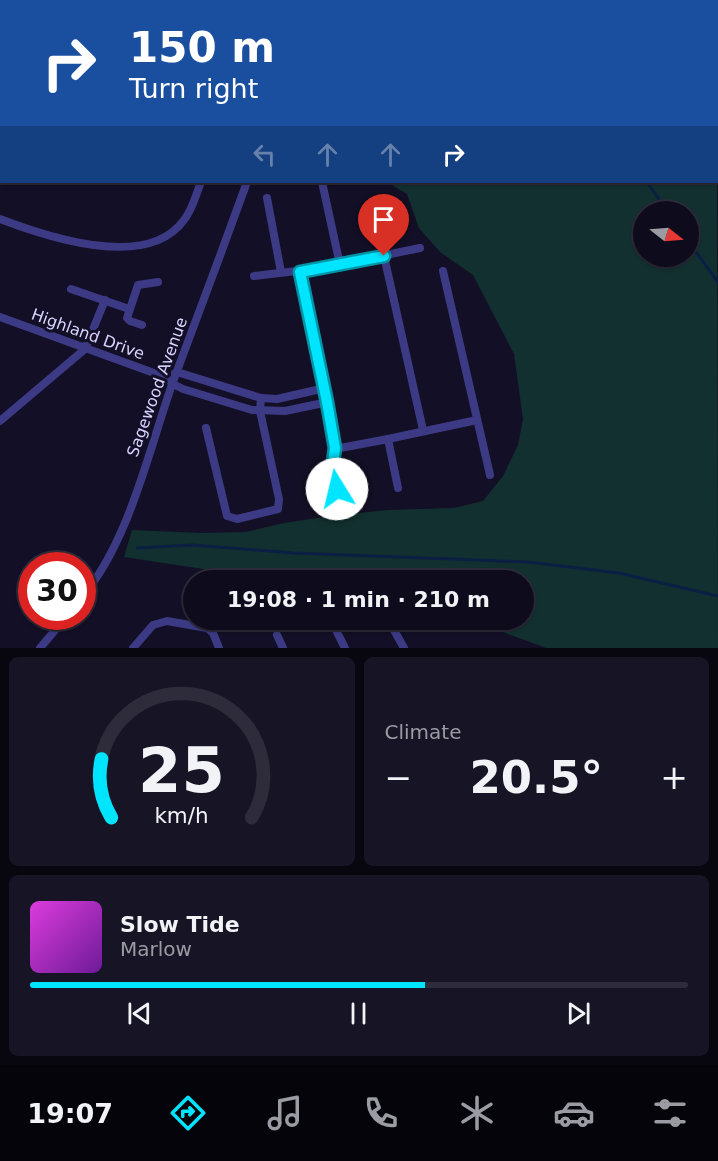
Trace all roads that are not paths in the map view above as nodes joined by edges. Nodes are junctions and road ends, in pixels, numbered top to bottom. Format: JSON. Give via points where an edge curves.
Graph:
{"nodes":[{"id":1,"x":201,"y":183,"type":"edge"},
{"id":2,"x":247,"y":183,"type":"edge"},
{"id":3,"x":322,"y":183,"type":"edge"},
{"id":4,"x":267,"y":198,"type":"dead end"},
{"id":5,"x":0,"y":219,"type":"edge"},
{"id":6,"x":420,"y":248,"type":"dead end"},
{"id":7,"x":384,"y":256,"type":"junction"},
{"id":8,"x":340,"y":265,"type":"junction"},
{"id":9,"x":443,"y":271,"type":"dead end"},
{"id":10,"x":281,"y":272,"type":"junction"},
{"id":11,"x":300,"y":272,"type":"junction"},
{"id":12,"x":254,"y":276,"type":"dead end"},
{"id":13,"x":158,"y":282,"type":"dead end"},
{"id":14,"x":71,"y":289,"type":"dead end"},
{"id":15,"x":105,"y":300,"type":"junction"},
{"id":16,"x":129,"y":309,"type":"junction"},
{"id":17,"x":0,"y":317,"type":"edge"},
{"id":18,"x":142,"y":325,"type":"dead end"},
{"id":19,"x":85,"y":349,"type":"junction"},
{"id":20,"x":177,"y":372,"type":"junction"},
{"id":21,"x":165,"y":377,"type":"junction"},
{"id":22,"x":173,"y":384,"type":"junction"},
{"id":23,"x":325,"y":388,"type":"junction"},
{"id":24,"x":261,"y":398,"type":"junction"},
{"id":25,"x":327,"y":402,"type":"junction"},
{"id":26,"x":260,"y":411,"type":"junction"},
{"id":27,"x":477,"y":420,"type":"junction"},
{"id":28,"x":0,"y":421,"type":"edge"},
{"id":29,"x":206,"y":428,"type":"dead end"},
{"id":30,"x":423,"y":430,"type":"junction"},
{"id":31,"x":388,"y":439,"type":"junction"},
{"id":32,"x":335,"y":448,"type":"junction"},
{"id":33,"x":490,"y":475,"type":"dead end"},
{"id":34,"x":398,"y":488,"type":"dead end"},
{"id":35,"x":340,"y":505,"type":"dead end"},
{"id":36,"x":96,"y":576,"type":"edge"},
{"id":37,"x":55,"y":630,"type":"edge"},
{"id":38,"x":337,"y":630,"type":"edge"},
{"id":39,"x":394,"y":630,"type":"edge"},
{"id":40,"x":277,"y":635,"type":"dead end"},
{"id":41,"x":40,"y":648,"type":"edge"},
{"id":42,"x":133,"y":648,"type":"edge"},
{"id":43,"x":219,"y":648,"type":"edge"},
{"id":44,"x":284,"y":648,"type":"edge"},
{"id":45,"x":345,"y":648,"type":"edge"},
{"id":46,"x":404,"y":648,"type":"edge"}],
"edges":[{"from":1,"to":5,"type":"street","via":[[191,209],[178,226],[155,241],[138,246],[58,238]]},
{"from":2,"to":20,"type":"street","name":"Sagewood Avenue"},
{"from":3,"to":8,"type":"street"},
{"from":4,"to":10,"type":"street"},
{"from":6,"to":7,"type":"street"},
{"from":7,"to":8,"type":"street"},
{"from":7,"to":30,"type":"street"},
{"from":8,"to":11,"type":"street"},
{"from":9,"to":27,"type":"street"},
{"from":10,"to":11,"type":"street"},
{"from":10,"to":12,"type":"street"},
{"from":11,"to":23,"type":"street"},
{"from":13,"to":16,"type":"street","via":[[138,285]]},
{"from":14,"to":15,"type":"street"},
{"from":15,"to":16,"type":"street"},
{"from":15,"to":19,"type":"street"},
{"from":16,"to":18,"type":"street","via":[[127,320]]},
{"from":17,"to":19,"type":"street","name":"Highland Drive"},
{"from":19,"to":21,"type":"street","name":"Highland Drive"},
{"from":19,"to":28,"type":"street"},
{"from":20,"to":21,"type":"street"},
{"from":20,"to":22,"type":"street","name":"Sagewood Avenue"},
{"from":20,"to":24,"type":"street"},
{"from":21,"to":22,"type":"street","name":"Highland Drive"},
{"from":22,"to":26,"type":"street","via":[[236,407]]},
{"from":22,"to":36,"type":"street","name":"Sagewood Avenue","via":[[122,527]]},
{"from":23,"to":24,"type":"street","via":[[276,399]]},
{"from":23,"to":25,"type":"street"},
{"from":24,"to":26,"type":"street"},
{"from":25,"to":26,"type":"street","via":[[285,411]]},
{"from":25,"to":32,"type":"street"},
{"from":26,"to":29,"type":"street","via":[[279,499],[276,510],[237,519],[227,516]]},
{"from":27,"to":30,"type":"street"},
{"from":27,"to":33,"type":"street"},
{"from":30,"to":31,"type":"street"},
{"from":31,"to":32,"type":"street"},
{"from":31,"to":34,"type":"street"},
{"from":32,"to":35,"type":"street","via":[[333,463]]},
{"from":37,"to":41,"type":"street"},
{"from":38,"to":45,"type":"street"},
{"from":39,"to":46,"type":"street"},
{"from":40,"to":44,"type":"street"},
{"from":42,"to":43,"type":"street","via":[[153,625],[167,621],[207,628]]}]}
